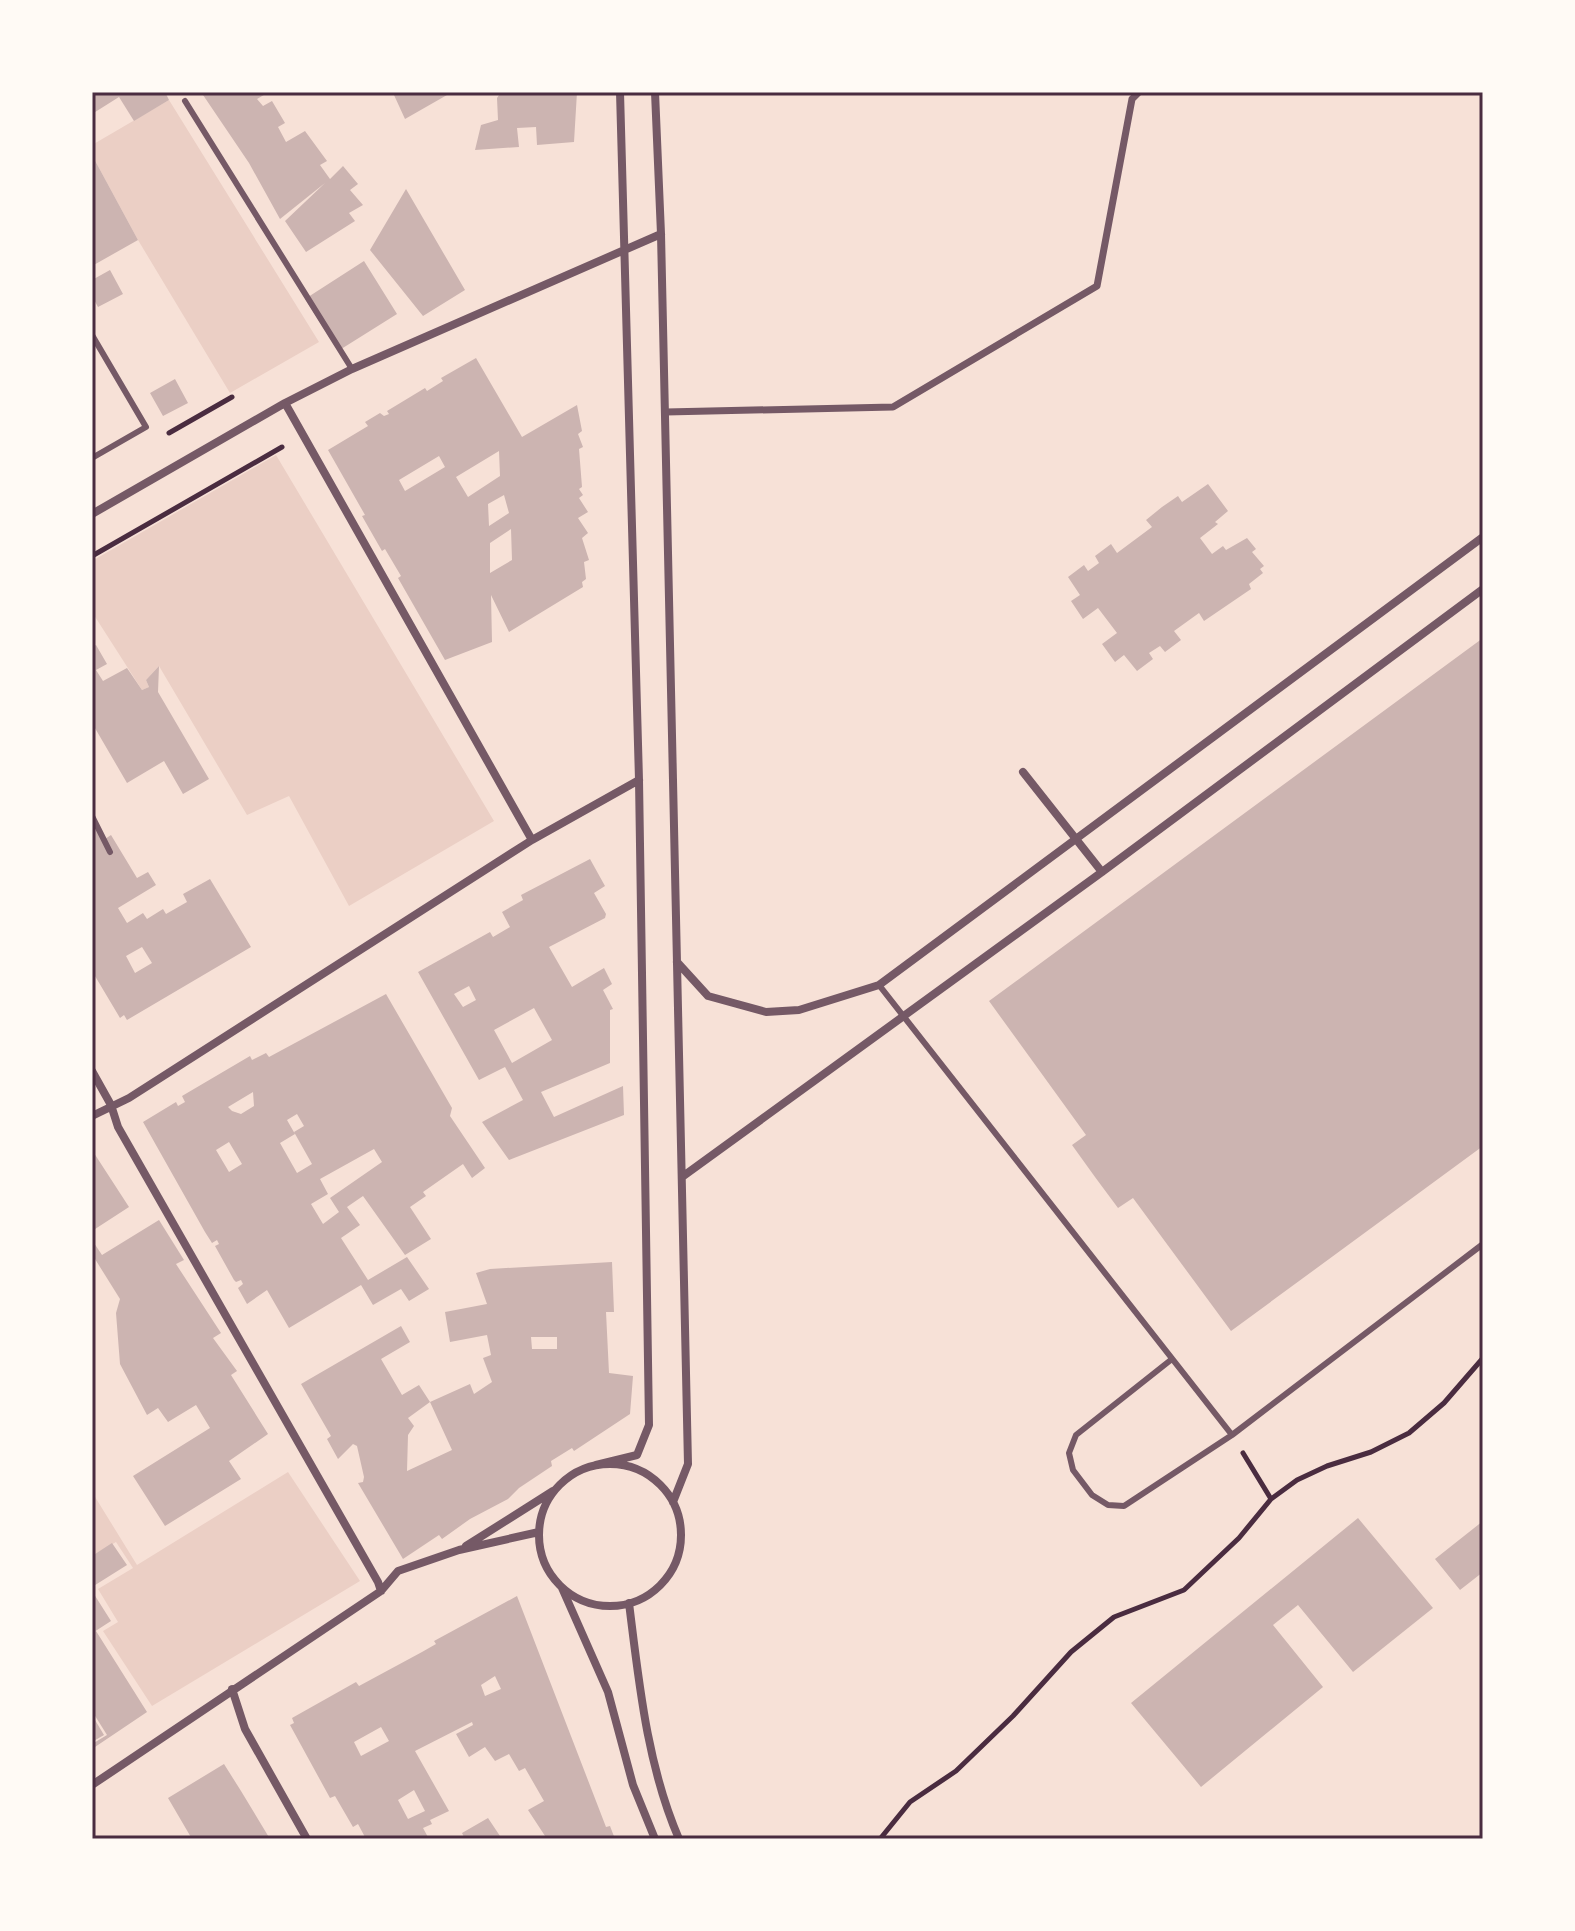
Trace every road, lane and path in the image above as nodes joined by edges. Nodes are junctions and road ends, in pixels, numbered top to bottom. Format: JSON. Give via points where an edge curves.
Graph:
{"nodes":[{"id":1,"x":620,"y":92,"type":"edge"},
{"id":2,"x":655,"y":92,"type":"edge"},
{"id":3,"x":1139,"y":92,"type":"edge"},
{"id":4,"x":185,"y":101,"type":"dead end"},
{"id":5,"x":661,"y":234,"type":"junction"},
{"id":6,"x":623,"y":253,"type":"junction"},
{"id":7,"x":92,"y":335,"type":"edge"},
{"id":8,"x":352,"y":369,"type":"junction"},
{"id":9,"x":285,"y":403,"type":"junction"},
{"id":10,"x":666,"y":412,"type":"junction"},
{"id":11,"x":303,"y":436,"type":"junction"},
{"id":12,"x":92,"y":458,"type":"edge"},
{"id":13,"x":92,"y":514,"type":"edge"},
{"id":14,"x":1483,"y":537,"type":"edge"},
{"id":15,"x":92,"y":556,"type":"edge"},
{"id":16,"x":1483,"y":589,"type":"edge"},
{"id":17,"x":1023,"y":772,"type":"dead end"},
{"id":18,"x":639,"y":780,"type":"junction"},
{"id":19,"x":92,"y":816,"type":"edge"},
{"id":20,"x":532,"y":840,"type":"junction"},
{"id":21,"x":1075,"y":840,"type":"junction"},
{"id":22,"x":110,"y":852,"type":"dead end"},
{"id":23,"x":1102,"y":872,"type":"junction"},
{"id":24,"x":677,"y":962,"type":"junction"},
{"id":25,"x":879,"y":985,"type":"junction"},
{"id":26,"x":904,"y":1016,"type":"junction"},
{"id":27,"x":92,"y":1071,"type":"edge"},
{"id":28,"x":111,"y":1105,"type":"junction"},
{"id":29,"x":92,"y":1116,"type":"edge"},
{"id":30,"x":682,"y":1177,"type":"junction"},
{"id":31,"x":1483,"y":1244,"type":"edge"},
{"id":32,"x":1483,"y":1358,"type":"edge"},
{"id":33,"x":1172,"y":1359,"type":"junction"},
{"id":34,"x":1232,"y":1435,"type":"junction"},
{"id":35,"x":596,"y":1465,"type":"junction"},
{"id":36,"x":553,"y":1491,"type":"junction"},
{"id":37,"x":1271,"y":1499,"type":"junction"},
{"id":38,"x":673,"y":1502,"type":"junction"},
{"id":39,"x":539,"y":1532,"type":"junction"},
{"id":40,"x":459,"y":1550,"type":"junction"},
{"id":41,"x":561,"y":1588,"type":"junction"},
{"id":42,"x":381,"y":1591,"type":"junction"},
{"id":43,"x":629,"y":1603,"type":"junction"},
{"id":44,"x":232,"y":1689,"type":"junction"},
{"id":45,"x":92,"y":1785,"type":"edge"},
{"id":46,"x":307,"y":1839,"type":"edge"},
{"id":47,"x":655,"y":1839,"type":"edge"},
{"id":48,"x":679,"y":1839,"type":"edge"},
{"id":49,"x":880,"y":1839,"type":"edge"}],
"edges":[{"from":1,"to":6,"type":"street"},
{"from":2,"to":5,"type":"street"},
{"from":3,"to":10,"type":"street","via":[[1132,99],[1097,286],[893,407]]},
{"from":4,"to":8,"type":"lane"},
{"from":5,"to":6,"type":"street"},
{"from":5,"to":10,"type":"street"},
{"from":6,"to":8,"type":"street"},
{"from":6,"to":18,"type":"street"},
{"from":7,"to":12,"type":"lane","via":[[146,427]]},
{"from":8,"to":9,"type":"street"},
{"from":9,"to":11,"type":"street"},
{"from":9,"to":13,"type":"street"},
{"from":10,"to":24,"type":"street"},
{"from":11,"to":15,"type":"path"},
{"from":11,"to":20,"type":"street"},
{"from":14,"to":21,"type":"street"},
{"from":16,"to":23,"type":"street"},
{"from":17,"to":21,"type":"street"},
{"from":18,"to":20,"type":"street"},
{"from":18,"to":35,"type":"street","via":[[649,1425],[637,1455]]},
{"from":19,"to":22,"type":"lane"},
{"from":20,"to":28,"type":"street"},
{"from":21,"to":23,"type":"street"},
{"from":21,"to":25,"type":"street"},
{"from":23,"to":26,"type":"street"},
{"from":24,"to":25,"type":"street","via":[[708,996],[766,1012],[799,1010]]},
{"from":24,"to":30,"type":"street"},
{"from":25,"to":26,"type":"lane"},
{"from":26,"to":30,"type":"street"},
{"from":26,"to":33,"type":"lane"},
{"from":27,"to":28,"type":"street"},
{"from":28,"to":29,"type":"street"},
{"from":28,"to":42,"type":"street","via":[[118,1127]]},
{"from":30,"to":38,"type":"street","via":[[688,1464]]},
{"from":31,"to":34,"type":"lane"},
{"from":32,"to":37,"type":"path","via":[[1409,1433],[1297,1480]]},
{"from":33,"to":34,"type":"lane"},
{"from":33,"to":34,"type":"lane","via":[[1076,1435],[1069,1453],[1073,1470],[1092,1495],[1108,1505],[1124,1506]]},
{"from":34,"to":37,"type":"path"},
{"from":35,"to":36,"type":"street"},
{"from":35,"to":38,"type":"street","via":[[640,1471],[663,1487]]},
{"from":36,"to":39,"type":"street"},
{"from":36,"to":40,"type":"street"},
{"from":37,"to":49,"type":"path","via":[[1184,1590],[1114,1617],[1071,1652],[956,1771],[910,1802]]},
{"from":38,"to":43,"type":"street","via":[[681,1526],[679,1551],[669,1574],[652,1593]]},
{"from":39,"to":40,"type":"street"},
{"from":39,"to":41,"type":"street","via":[[548,1572]]},
{"from":40,"to":42,"type":"street","via":[[398,1571]]},
{"from":41,"to":43,"type":"street","via":[[586,1602]]},
{"from":41,"to":47,"type":"street","via":[[608,1692],[633,1785]]},
{"from":42,"to":44,"type":"street"},
{"from":43,"to":48,"type":"street","via":[[643,1712],[666,1809]]},
{"from":44,"to":45,"type":"street"},
{"from":44,"to":46,"type":"street","via":[[245,1729]]}]}
